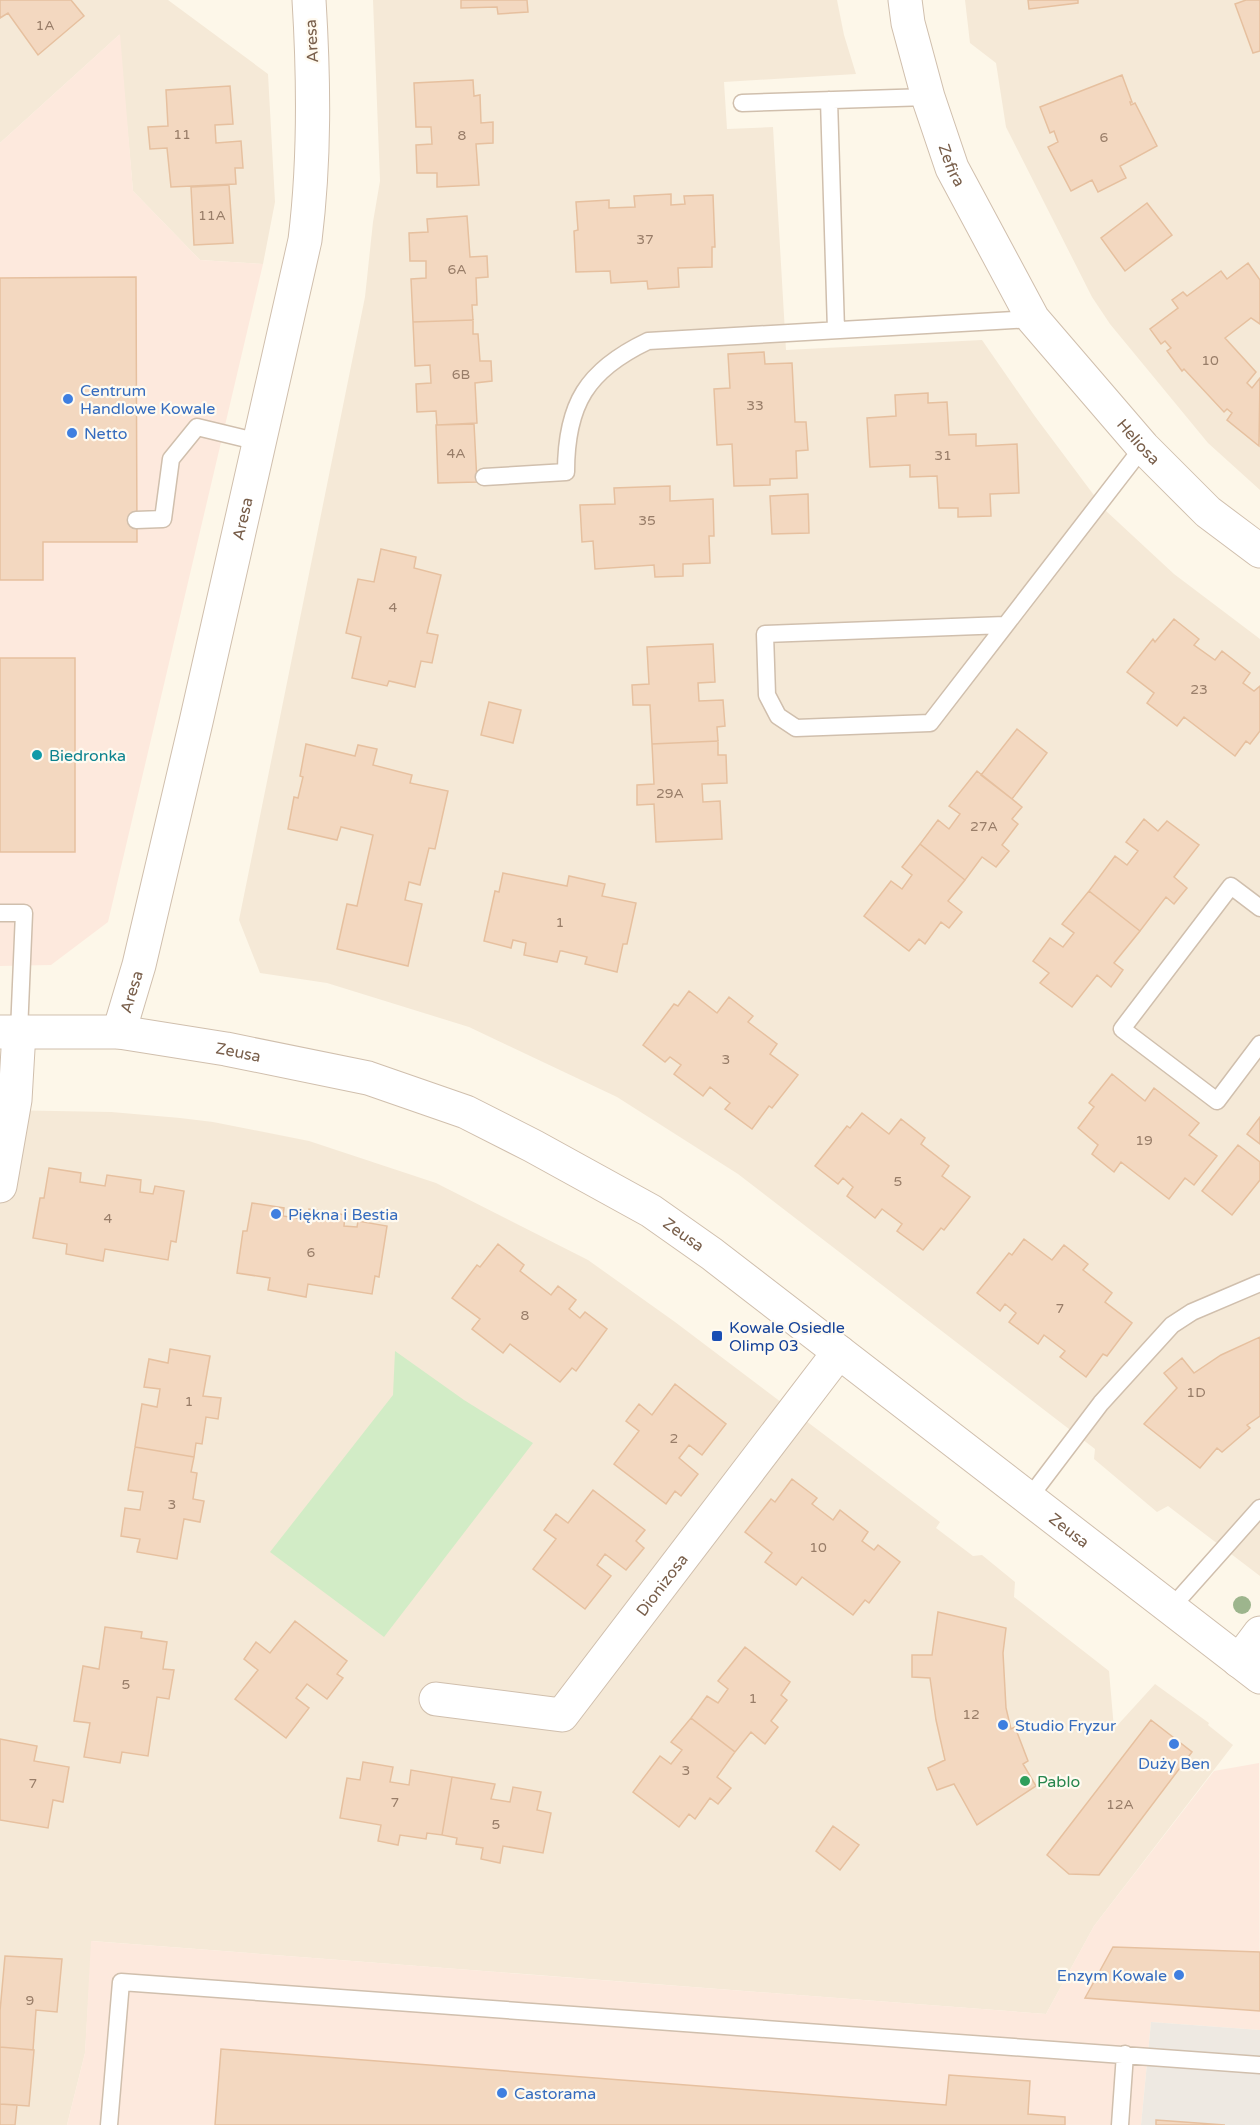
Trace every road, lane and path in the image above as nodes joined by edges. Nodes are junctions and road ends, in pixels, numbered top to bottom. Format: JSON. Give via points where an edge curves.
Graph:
{"nodes":[{"id":1,"x":309,"y":0,"type":"edge"},
{"id":2,"x":905,"y":0,"type":"edge"},
{"id":3,"x":928,"y":97,"type":"junction"},
{"id":4,"x":829,"y":100,"type":"junction"},
{"id":5,"x":742,"y":102,"type":"dead end"},
{"id":6,"x":1033,"y":320,"type":"junction"},
{"id":7,"x":836,"y":330,"type":"junction"},
{"id":8,"x":259,"y":442,"type":"junction"},
{"id":9,"x":1143,"y":447,"type":"junction"},
{"id":10,"x":484,"y":477,"type":"dead end"},
{"id":11,"x":136,"y":520,"type":"dead end"},
{"id":12,"x":1260,"y":550,"type":"edge"},
{"id":13,"x":1005,"y":625,"type":"junction"},
{"id":14,"x":1260,"y":908,"type":"edge"},
{"id":15,"x":0,"y":913,"type":"edge"},
{"id":16,"x":10,"y":1032,"type":"edge"},
{"id":17,"x":120,"y":1032,"type":"junction"},
{"id":18,"x":1260,"y":1044,"type":"edge"},
{"id":19,"x":0,"y":1186,"type":"edge"},
{"id":20,"x":1260,"y":1283,"type":"edge"},
{"id":21,"x":839,"y":1352,"type":"junction"},
{"id":22,"x":1029,"y":1498,"type":"junction"},
{"id":23,"x":1260,"y":1508,"type":"edge"},
{"id":24,"x":1171,"y":1608,"type":"junction"},
{"id":25,"x":1260,"y":1633,"type":"edge"},
{"id":26,"x":1249,"y":1669,"type":"edge"},
{"id":27,"x":436,"y":1699,"type":"dead end"},
{"id":28,"x":1125,"y":2054,"type":"junction"},
{"id":29,"x":1260,"y":2065,"type":"edge"},
{"id":30,"x":109,"y":2125,"type":"edge"},
{"id":31,"x":1119,"y":2125,"type":"edge"}],
"edges":[{"from":1,"to":8,"type":"street","name":"Aresa","via":[[313,107],[308,217]]},
{"from":2,"to":3,"type":"street","name":"Zefira"},
{"from":3,"to":4,"type":"lane"},
{"from":3,"to":6,"type":"street","name":"Zefira","via":[[952,168]]},
{"from":4,"to":5,"type":"lane"},
{"from":4,"to":7,"type":"lane"},
{"from":6,"to":7,"type":"lane"},
{"from":6,"to":9,"type":"street","name":"Heliosa"},
{"from":7,"to":10,"type":"lane","via":[[648,341],[608,364],[584,392],[572,417],[566,444],[566,472]]},
{"from":8,"to":11,"type":"lane","via":[[197,427],[171,459],[163,519]]},
{"from":8,"to":17,"type":"street","name":"Aresa","via":[[139,965]]},
{"from":9,"to":12,"type":"street","name":"Heliosa","via":[[1208,512]]},
{"from":9,"to":13,"type":"lane"},
{"from":13,"to":13,"type":"lane","via":[[765,634],[767,695],[778,716],[796,728],[930,723]]},
{"from":14,"to":18,"type":"lane","via":[[1231,886],[1122,1029],[1217,1101]]},
{"from":15,"to":16,"type":"lane","via":[[24,913]]},
{"from":16,"to":17,"type":"street","name":"Zeusa"},
{"from":16,"to":19,"type":"street","via":[[15,1100]]},
{"from":17,"to":21,"type":"street","name":"Zeusa","via":[[368,1078],[466,1112],[651,1211]]},
{"from":20,"to":22,"type":"lane","via":[[1192,1312],[1172,1325],[1101,1403]]},
{"from":21,"to":22,"type":"street","name":"Zeusa"},
{"from":21,"to":27,"type":"street","name":"Dionizosa","via":[[562,1715]]},
{"from":22,"to":24,"type":"street","name":"Zeusa"},
{"from":23,"to":24,"type":"lane"},
{"from":24,"to":26,"type":"street","name":"Zeusa"},
{"from":25,"to":26,"type":"street"},
{"from":28,"to":29,"type":"lane"},
{"from":28,"to":30,"type":"lane","via":[[121,1982]]},
{"from":28,"to":31,"type":"lane"}]}
